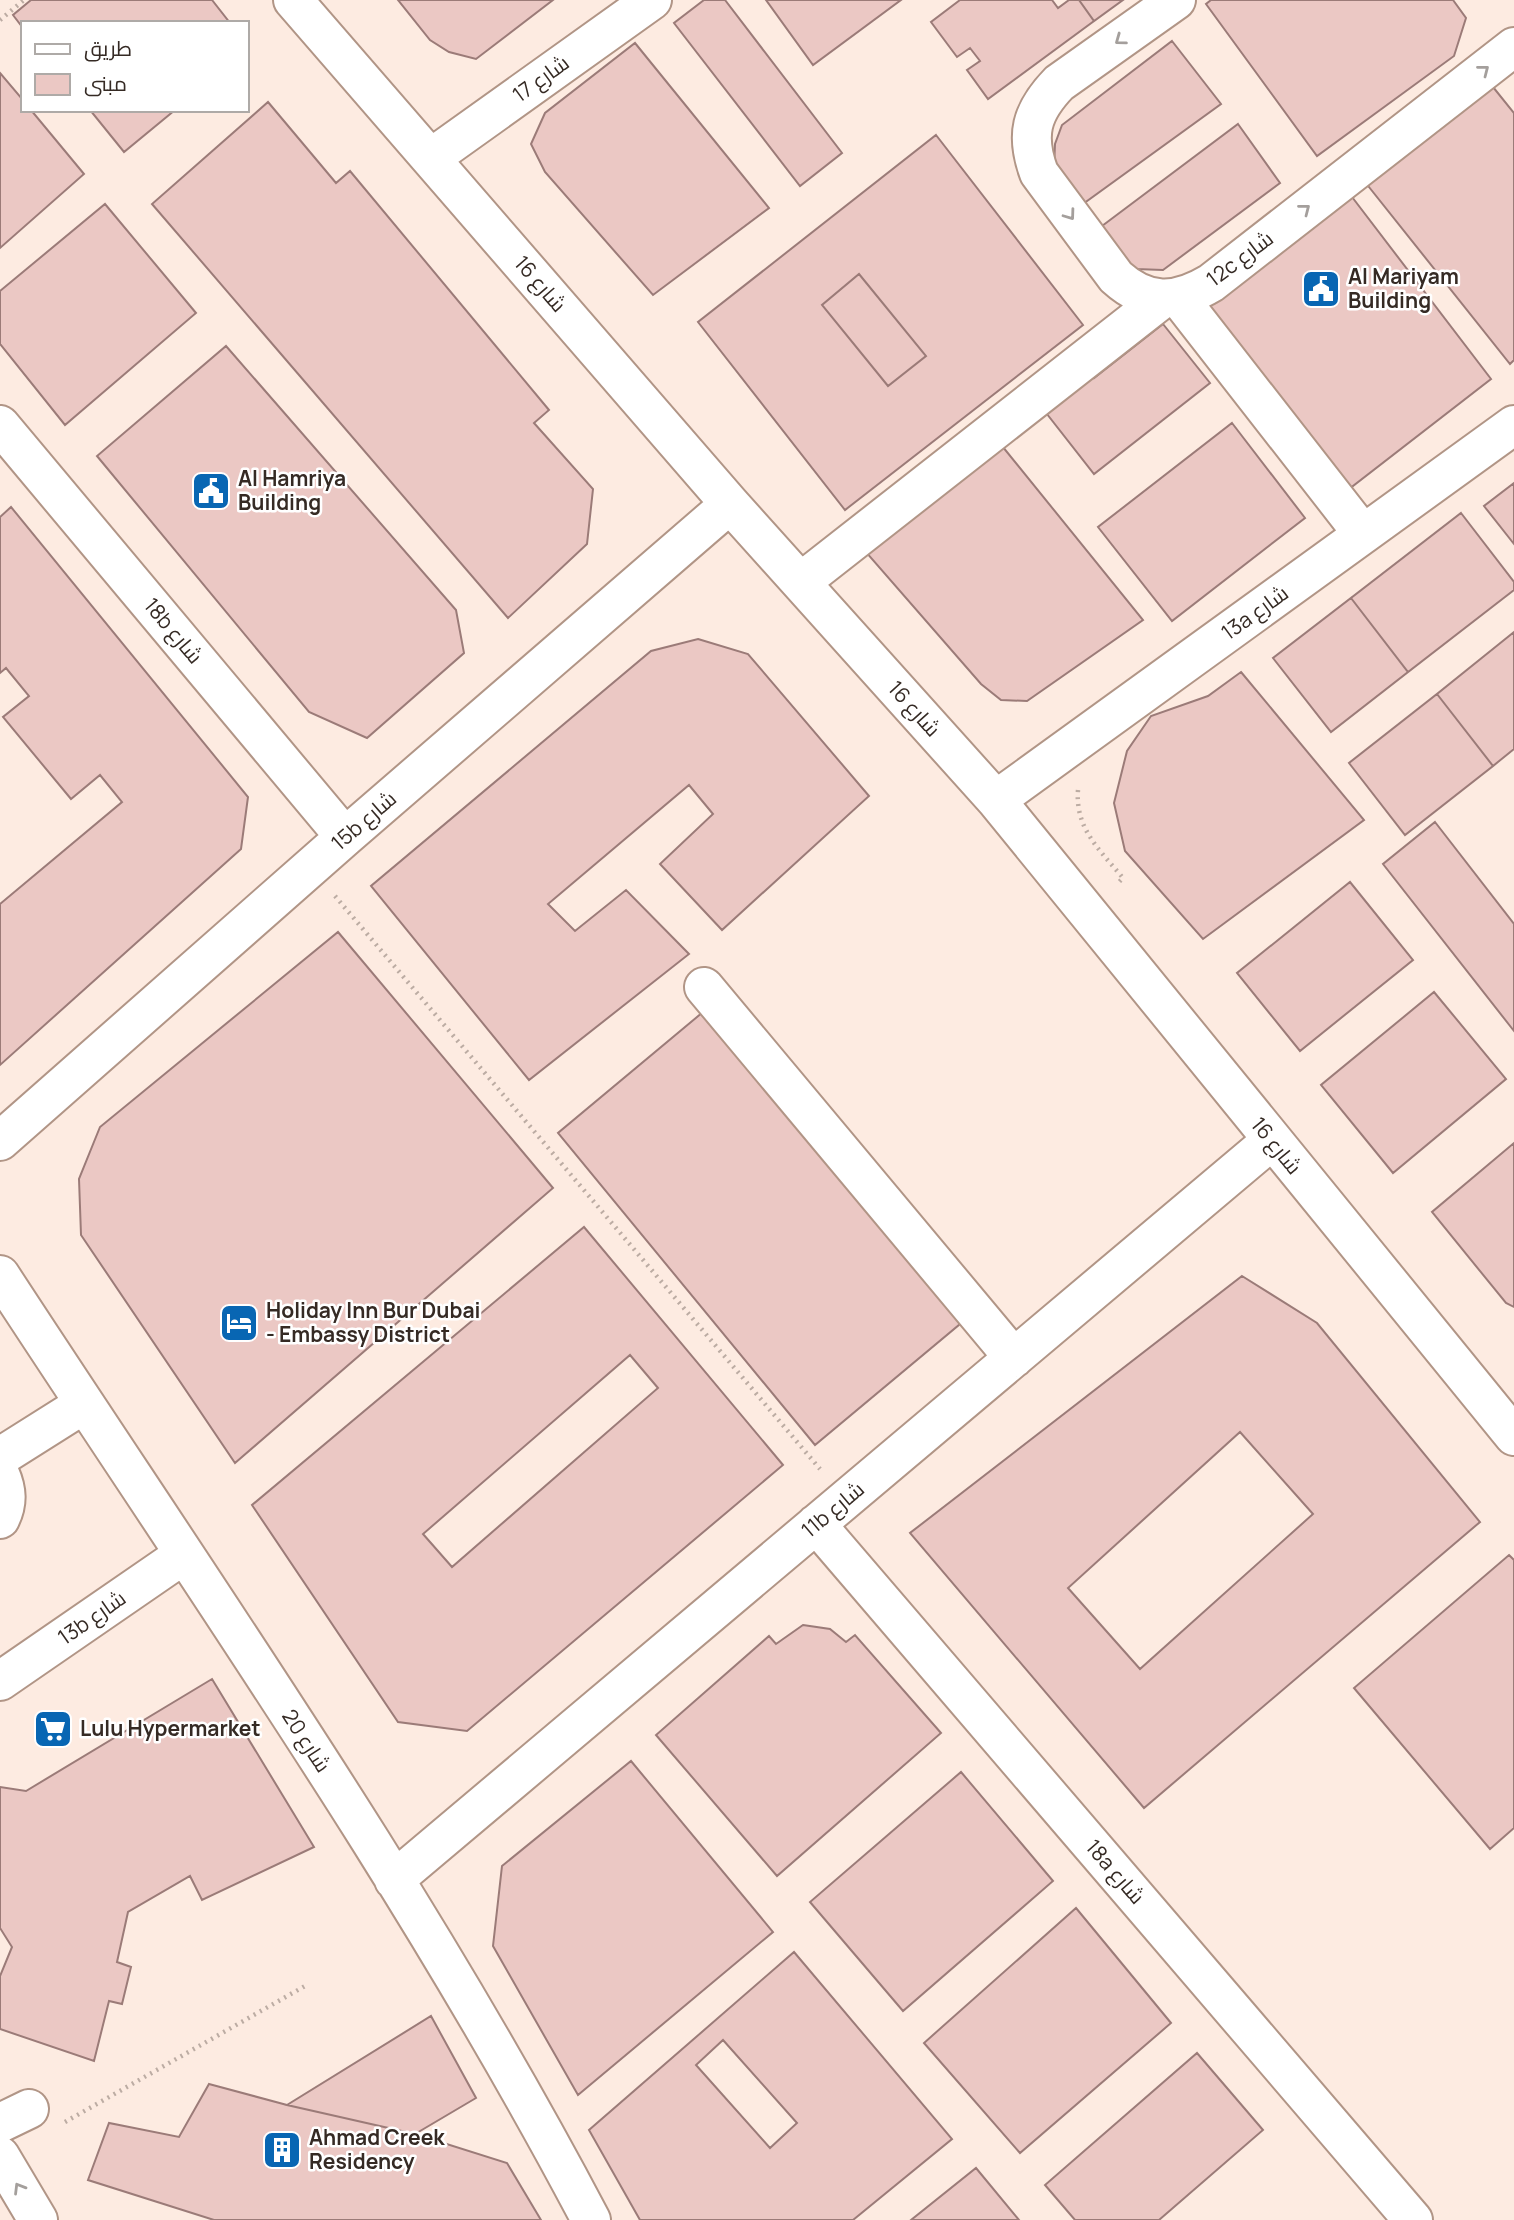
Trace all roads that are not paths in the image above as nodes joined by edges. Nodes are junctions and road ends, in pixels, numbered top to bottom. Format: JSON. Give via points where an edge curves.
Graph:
{"nodes":[{"id":1,"x":293,"y":0,"type":"edge"},
{"id":2,"x":652,"y":0,"type":"edge"},
{"id":3,"x":1176,"y":0,"type":"edge"},
{"id":4,"x":1514,"y":47,"type":"edge"},
{"id":5,"x":431,"y":158,"type":"junction"},
{"id":6,"x":1170,"y":298,"type":"junction"},
{"id":7,"x":0,"y":425,"type":"edge"},
{"id":8,"x":1514,"y":425,"type":"edge"},
{"id":9,"x":730,"y":504,"type":"junction"},
{"id":10,"x":1363,"y":534,"type":"junction"},
{"id":11,"x":801,"y":582,"type":"junction"},
{"id":12,"x":996,"y":800,"type":"junction"},
{"id":13,"x":345,"y":837,"type":"junction"},
{"id":14,"x":704,"y":987,"type":"dead end"},
{"id":15,"x":0,"y":1141,"type":"edge"},
{"id":16,"x":1271,"y":1141,"type":"junction"},
{"id":17,"x":0,"y":1275,"type":"edge"},
{"id":18,"x":1014,"y":1358,"type":"junction"},
{"id":19,"x":84,"y":1404,"type":"junction"},
{"id":20,"x":1508,"y":1418,"type":"edge"},
{"id":21,"x":0,"y":1457,"type":"edge"},
{"id":22,"x":0,"y":1474,"type":"edge"},
{"id":23,"x":0,"y":1519,"type":"edge"},
{"id":24,"x":816,"y":1524,"type":"junction"},
{"id":25,"x":183,"y":1555,"type":"junction"},
{"id":26,"x":0,"y":1681,"type":"edge"},
{"id":27,"x":394,"y":1880,"type":"junction"},
{"id":28,"x":0,"y":2156,"type":"edge"},
{"id":29,"x":38,"y":2220,"type":"edge"},
{"id":30,"x":591,"y":2220,"type":"edge"},
{"id":31,"x":1413,"y":2220,"type":"edge"}],
"edges":[{"from":1,"to":5,"type":"street","name":"شارع 16"},
{"from":2,"to":5,"type":"street","name":"شارع 17"},
{"from":3,"to":6,"type":"street","one_way":true,"via":[[1059,83],[1035,115],[1031,134],[1039,173],[1116,277],[1137,292]]},
{"from":6,"to":4,"type":"street","name":"12c شارع","one_way":true,"via":[[1211,283]]},
{"from":5,"to":9,"type":"street","name":"شارع 16"},
{"from":6,"to":10,"type":"street"},
{"from":6,"to":11,"type":"street","name":"12c شارع"},
{"from":7,"to":13,"type":"street","name":"18b شارع"},
{"from":8,"to":10,"type":"street","name":"13a شارع"},
{"from":9,"to":11,"type":"street","name":"شارع 16"},
{"from":9,"to":13,"type":"street","name":"15b شارع"},
{"from":10,"to":12,"type":"street","name":"13a شارع"},
{"from":11,"to":12,"type":"street","name":"شارع 16"},
{"from":12,"to":16,"type":"street","name":"شارع 16"},
{"from":13,"to":15,"type":"street","name":"15b شارع"},
{"from":14,"to":18,"type":"street"},
{"from":16,"to":18,"type":"street","name":"11b شارع"},
{"from":16,"to":20,"type":"street","name":"شارع 16"},
{"from":17,"to":19,"type":"street","name":"شارع 20"},
{"from":18,"to":24,"type":"street","name":"11b شارع"},
{"from":19,"to":21,"type":"street"},
{"from":19,"to":25,"type":"street","name":"شارع 20"},
{"from":22,"to":23,"type":"street","via":[[6,1496]]},
{"from":24,"to":27,"type":"street","name":"11b شارع"},
{"from":24,"to":31,"type":"street","name":"18a شارع"},
{"from":25,"to":26,"type":"street","name":"13b شارع"},
{"from":25,"to":27,"type":"street","name":"شارع 20"},
{"from":27,"to":30,"type":"street","name":"شارع 20"},
{"from":29,"to":28,"type":"street","one_way":true}]}
